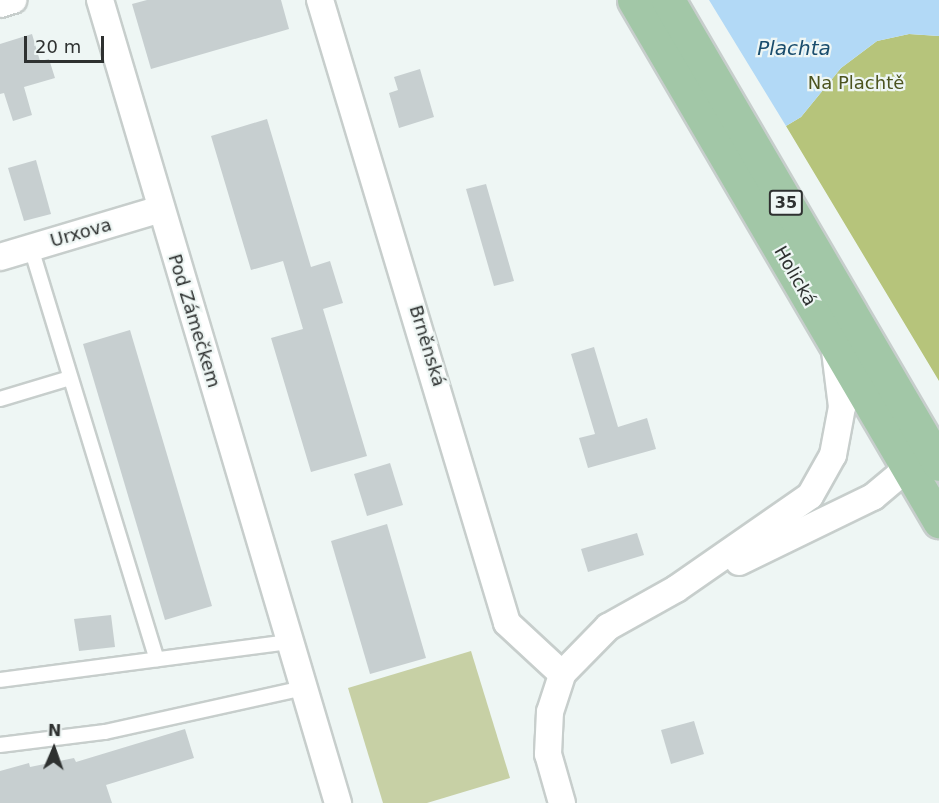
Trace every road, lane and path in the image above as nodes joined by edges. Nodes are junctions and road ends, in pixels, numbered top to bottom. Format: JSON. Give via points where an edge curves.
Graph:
{"nodes":[{"id":1,"x":13,"y":0,"type":"edge"},
{"id":2,"x":100,"y":0,"type":"edge"},
{"id":3,"x":320,"y":0,"type":"edge"},
{"id":4,"x":634,"y":0,"type":"edge"},
{"id":5,"x":668,"y":0,"type":"edge"},
{"id":6,"x":0,"y":4,"type":"edge"},
{"id":7,"x":161,"y":210,"type":"junction"},
{"id":8,"x":31,"y":248,"type":"junction"},
{"id":9,"x":0,"y":257,"type":"edge"},
{"id":10,"x":831,"y":337,"type":"junction"},
{"id":11,"x":70,"y":378,"type":"junction"},
{"id":12,"x":0,"y":399,"type":"edge"},
{"id":13,"x":906,"y":406,"type":"junction"},
{"id":14,"x":905,"y":462,"type":"junction"},
{"id":15,"x":939,"y":464,"type":"edge"},
{"id":16,"x":873,"y":497,"type":"junction"},
{"id":17,"x":937,"y":517,"type":"edge"},
{"id":18,"x":676,"y":590,"type":"junction"},
{"id":19,"x":290,"y":642,"type":"junction"},
{"id":20,"x":157,"y":659,"type":"junction"},
{"id":21,"x":562,"y":674,"type":"junction"},
{"id":22,"x":0,"y":680,"type":"edge"},
{"id":23,"x":304,"y":688,"type":"junction"},
{"id":24,"x":0,"y":745,"type":"edge"},
{"id":25,"x":338,"y":803,"type":"edge"},
{"id":26,"x":562,"y":803,"type":"edge"}],
"edges":[{"from":1,"to":6,"type":"street"},
{"from":2,"to":7,"type":"street","name":"Pod Zámečkem"},
{"from":3,"to":21,"type":"street","name":"Brněnská","via":[[507,622]]},
{"from":4,"to":10,"type":"main road","name":"Holická","number":"35"},
{"from":5,"to":13,"type":"main road","name":"Holická","number":"35"},
{"from":7,"to":8,"type":"street","name":"Urxova"},
{"from":7,"to":19,"type":"street","name":"Pod Zámečkem"},
{"from":8,"to":9,"type":"street","name":"Urxova"},
{"from":8,"to":11,"type":"lane"},
{"from":10,"to":14,"type":"main road","name":"Holická","number":"35"},
{"from":10,"to":18,"type":"street","via":[[842,407],[833,455],[810,496]]},
{"from":11,"to":12,"type":"lane"},
{"from":11,"to":20,"type":"lane"},
{"from":13,"to":14,"type":"street","via":[[910,438]]},
{"from":13,"to":15,"type":"main road","name":"Holická","number":"35"},
{"from":14,"to":16,"type":"street","via":[[894,481]]},
{"from":14,"to":17,"type":"main road","name":"Holická","number":"35"},
{"from":16,"to":17,"type":"street","via":[[908,493]]},
{"from":16,"to":18,"type":"street","via":[[802,536]]},
{"from":18,"to":21,"type":"street","via":[[608,627]]},
{"from":19,"to":20,"type":"lane"},
{"from":19,"to":23,"type":"street","name":"Pod Zámečkem"},
{"from":20,"to":22,"type":"lane"},
{"from":21,"to":26,"type":"street","via":[[550,712],[548,754]]},
{"from":23,"to":24,"type":"lane","via":[[105,732]]},
{"from":23,"to":25,"type":"street","name":"Pod Zámečkem"}]}
